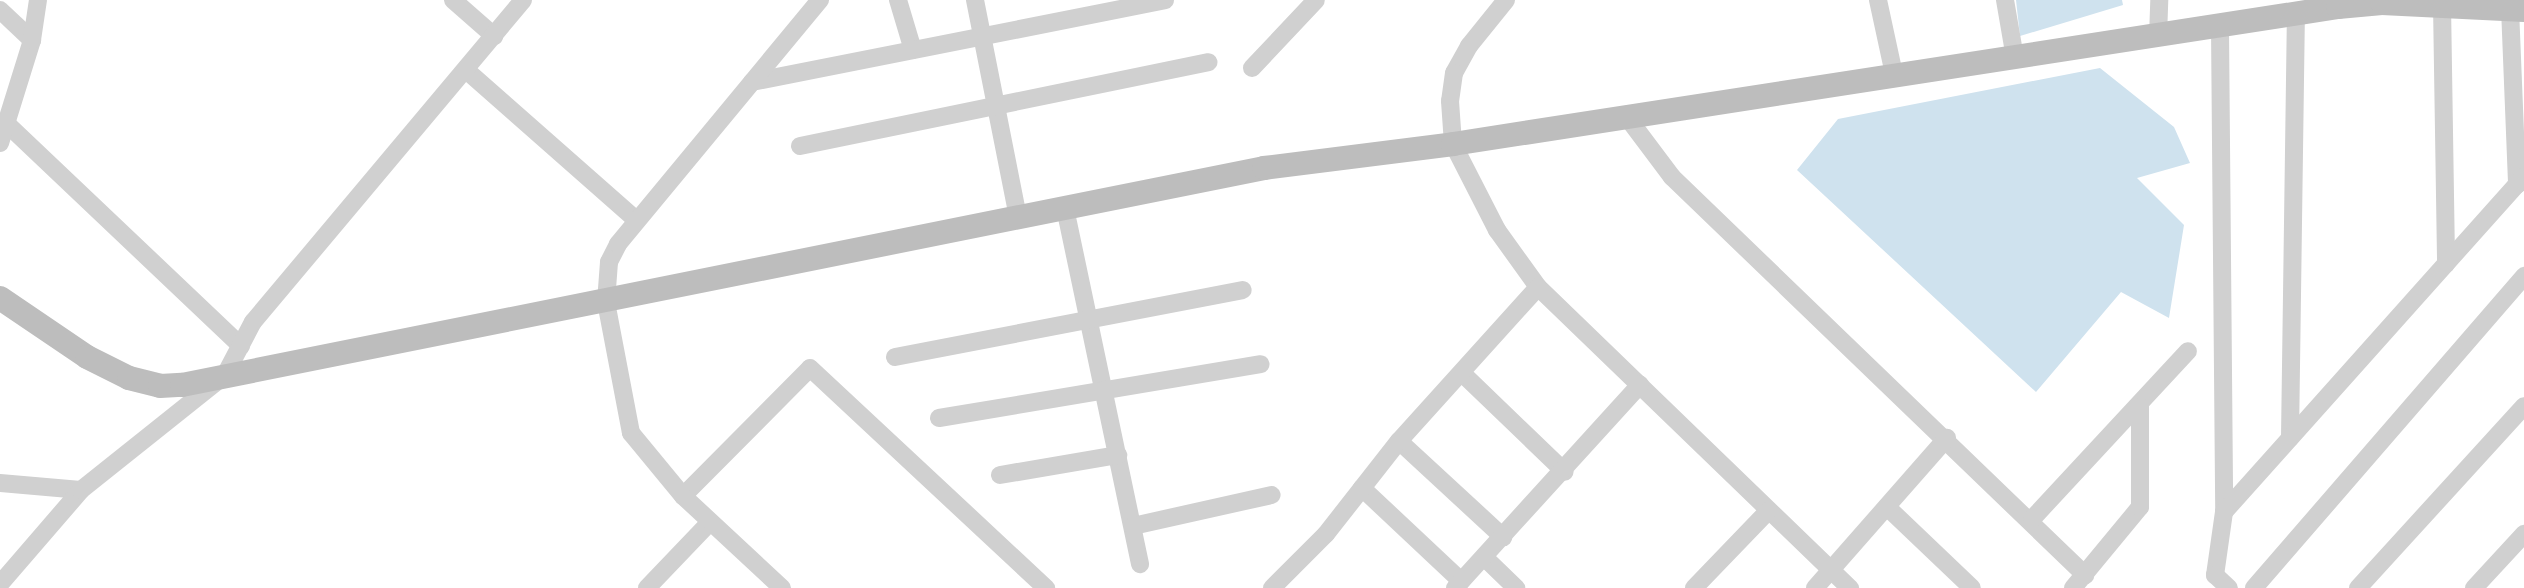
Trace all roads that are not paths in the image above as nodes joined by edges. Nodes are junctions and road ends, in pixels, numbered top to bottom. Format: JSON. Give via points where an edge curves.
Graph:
{"nodes":[{"id":1,"x":38,"y":0,"type":"edge"},
{"id":2,"x":453,"y":0,"type":"edge"},
{"id":3,"x":523,"y":0,"type":"edge"},
{"id":4,"x":820,"y":0,"type":"edge"},
{"id":5,"x":898,"y":0,"type":"edge"},
{"id":6,"x":975,"y":0,"type":"edge"},
{"id":7,"x":1165,"y":0,"type":"edge"},
{"id":8,"x":1315,"y":0,"type":"edge"},
{"id":9,"x":1506,"y":0,"type":"edge"},
{"id":10,"x":1878,"y":0,"type":"edge"},
{"id":11,"x":2005,"y":0,"type":"edge"},
{"id":12,"x":2159,"y":0,"type":"edge"},
{"id":13,"x":2442,"y":4,"type":"junction"},
{"id":14,"x":2508,"y":6,"type":"edge"},
{"id":15,"x":0,"y":10,"type":"edge"},
{"id":16,"x":2296,"y":14,"type":"junction"},
{"id":17,"x":2220,"y":28,"type":"junction"},
{"id":18,"x":494,"y":36,"type":"junction"},
{"id":19,"x":981,"y":36,"type":"junction"},
{"id":20,"x":2158,"y":37,"type":"junction"},
{"id":21,"x":32,"y":40,"type":"junction"},
{"id":22,"x":913,"y":50,"type":"junction"},
{"id":23,"x":2015,"y":58,"type":"junction"},
{"id":24,"x":1208,"y":62,"type":"dead end"},
{"id":25,"x":1252,"y":68,"type":"dead end"},
{"id":26,"x":466,"y":70,"type":"junction"},
{"id":27,"x":1894,"y":74,"type":"junction"},
{"id":28,"x":752,"y":82,"type":"junction"},
{"id":29,"x":0,"y":84,"type":"edge"},
{"id":30,"x":15,"y":97,"type":"junction"},
{"id":31,"x":995,"y":103,"type":"junction"},
{"id":32,"x":1628,"y":117,"type":"junction"},
{"id":33,"x":6,"y":123,"type":"junction"},
{"id":34,"x":0,"y":143,"type":"edge"},
{"id":35,"x":1453,"y":144,"type":"junction"},
{"id":36,"x":800,"y":146,"type":"dead end"},
{"id":37,"x":2521,"y":181,"type":"edge"},
{"id":38,"x":1065,"y":208,"type":"junction"},
{"id":39,"x":1018,"y":218,"type":"junction"},
{"id":40,"x":636,"y":220,"type":"junction"},
{"id":41,"x":2446,"y":264,"type":"junction"},
{"id":42,"x":2524,"y":276,"type":"edge"},
{"id":43,"x":1538,"y":287,"type":"junction"},
{"id":44,"x":1242,"y":290,"type":"dead end"},
{"id":45,"x":0,"y":298,"type":"edge"},
{"id":46,"x":606,"y":302,"type":"junction"},
{"id":47,"x":1089,"y":321,"type":"junction"},
{"id":48,"x":241,"y":346,"type":"junction"},
{"id":49,"x":2188,"y":351,"type":"dead end"},
{"id":50,"x":895,"y":357,"type":"dead end"},
{"id":51,"x":1260,"y":364,"type":"dead end"},
{"id":52,"x":1463,"y":374,"type":"junction"},
{"id":53,"x":225,"y":375,"type":"junction"},
{"id":54,"x":1640,"y":386,"type":"junction"},
{"id":55,"x":1104,"y":388,"type":"junction"},
{"id":56,"x":2524,"y":406,"type":"edge"},
{"id":57,"x":2140,"y":407,"type":"junction"},
{"id":58,"x":939,"y":418,"type":"dead end"},
{"id":59,"x":1947,"y":438,"type":"junction"},
{"id":60,"x":2290,"y":438,"type":"junction"},
{"id":61,"x":1399,"y":441,"type":"junction"},
{"id":62,"x":1118,"y":455,"type":"junction"},
{"id":63,"x":1564,"y":472,"type":"junction"},
{"id":64,"x":1000,"y":475,"type":"dead end"},
{"id":65,"x":0,"y":483,"type":"edge"},
{"id":66,"x":1362,"y":488,"type":"junction"},
{"id":67,"x":81,"y":490,"type":"junction"},
{"id":68,"x":1272,"y":495,"type":"dead end"},
{"id":69,"x":683,"y":496,"type":"junction"},
{"id":70,"x":1887,"y":506,"type":"junction"},
{"id":71,"x":1769,"y":511,"type":"junction"},
{"id":72,"x":2224,"y":512,"type":"junction"},
{"id":73,"x":2032,"y":519,"type":"junction"},
{"id":74,"x":709,"y":522,"type":"junction"},
{"id":75,"x":1133,"y":526,"type":"junction"},
{"id":76,"x":2524,"y":534,"type":"edge"},
{"id":77,"x":1503,"y":537,"type":"junction"},
{"id":78,"x":1484,"y":557,"type":"junction"},
{"id":79,"x":1140,"y":564,"type":"dead end"},
{"id":80,"x":1831,"y":570,"type":"junction"},
{"id":81,"x":1278,"y":582,"type":"edge"},
{"id":82,"x":2079,"y":582,"type":"edge"},
{"id":83,"x":0,"y":584,"type":"edge"},
{"id":84,"x":1458,"y":585,"type":"edge"},
{"id":85,"x":2226,"y":587,"type":"edge"},
{"id":86,"x":647,"y":588,"type":"edge"},
{"id":87,"x":782,"y":588,"type":"edge"},
{"id":88,"x":1046,"y":588,"type":"edge"},
{"id":89,"x":1516,"y":588,"type":"edge"},
{"id":90,"x":1694,"y":588,"type":"edge"},
{"id":91,"x":1815,"y":588,"type":"edge"},
{"id":92,"x":1850,"y":588,"type":"edge"},
{"id":93,"x":1972,"y":588,"type":"edge"},
{"id":94,"x":2254,"y":588,"type":"edge"},
{"id":95,"x":2358,"y":588,"type":"edge"},
{"id":96,"x":2474,"y":588,"type":"edge"}],
"edges":[{"from":1,"to":21,"type":"street"},
{"from":2,"to":18,"type":"street"},
{"from":3,"to":18,"type":"street"},
{"from":4,"to":28,"type":"street"},
{"from":5,"to":22,"type":"street"},
{"from":6,"to":19,"type":"street"},
{"from":7,"to":19,"type":"street"},
{"from":8,"to":25,"type":"street"},
{"from":9,"to":35,"type":"street","via":[[1469,46],[1454,74],[1450,101]]},
{"from":10,"to":27,"type":"street"},
{"from":11,"to":23,"type":"street"},
{"from":12,"to":20,"type":"street"},
{"from":13,"to":14,"type":"street"},
{"from":13,"to":16,"type":"street","via":[[2382,3]]},
{"from":13,"to":41,"type":"street"},
{"from":14,"to":37,"type":"street"},
{"from":15,"to":21,"type":"street"},
{"from":16,"to":17,"type":"street"},
{"from":16,"to":60,"type":"street"},
{"from":17,"to":20,"type":"street"},
{"from":17,"to":72,"type":"street"},
{"from":18,"to":26,"type":"street"},
{"from":19,"to":22,"type":"street"},
{"from":19,"to":31,"type":"street"},
{"from":20,"to":23,"type":"street"},
{"from":21,"to":30,"type":"street"},
{"from":22,"to":28,"type":"street"},
{"from":23,"to":27,"type":"street"},
{"from":24,"to":31,"type":"street"},
{"from":26,"to":40,"type":"street"},
{"from":26,"to":48,"type":"street","via":[[253,323]]},
{"from":27,"to":32,"type":"street"},
{"from":28,"to":40,"type":"street"},
{"from":29,"to":30,"type":"street"},
{"from":30,"to":33,"type":"street"},
{"from":31,"to":36,"type":"street"},
{"from":31,"to":39,"type":"street"},
{"from":32,"to":35,"type":"street"},
{"from":32,"to":59,"type":"street","via":[[1672,177]]},
{"from":33,"to":34,"type":"street"},
{"from":33,"to":48,"type":"street"},
{"from":35,"to":38,"type":"street","via":[[1264,168]]},
{"from":35,"to":43,"type":"street","via":[[1497,230]]},
{"from":37,"to":41,"type":"street"},
{"from":38,"to":39,"type":"street"},
{"from":38,"to":47,"type":"street"},
{"from":39,"to":46,"type":"street"},
{"from":40,"to":46,"type":"street","via":[[609,262]]},
{"from":41,"to":60,"type":"street"},
{"from":42,"to":94,"type":"street"},
{"from":43,"to":52,"type":"street"},
{"from":43,"to":54,"type":"street"},
{"from":44,"to":47,"type":"street"},
{"from":45,"to":53,"type":"street","via":[[87,357],[129,378],[160,386]]},
{"from":46,"to":53,"type":"street"},
{"from":46,"to":69,"type":"street","via":[[631,433]]},
{"from":47,"to":50,"type":"street"},
{"from":47,"to":55,"type":"street"},
{"from":48,"to":53,"type":"street"},
{"from":49,"to":57,"type":"street"},
{"from":51,"to":55,"type":"street"},
{"from":52,"to":61,"type":"street"},
{"from":52,"to":63,"type":"street"},
{"from":53,"to":67,"type":"street"},
{"from":54,"to":63,"type":"street"},
{"from":54,"to":71,"type":"street"},
{"from":55,"to":58,"type":"street"},
{"from":55,"to":62,"type":"street"},
{"from":56,"to":95,"type":"street"},
{"from":57,"to":73,"type":"street"},
{"from":57,"to":82,"type":"street","via":[[2140,507]]},
{"from":59,"to":70,"type":"street"},
{"from":59,"to":73,"type":"street"},
{"from":60,"to":72,"type":"street"},
{"from":61,"to":66,"type":"street"},
{"from":61,"to":77,"type":"street"},
{"from":62,"to":64,"type":"street"},
{"from":62,"to":75,"type":"street"},
{"from":63,"to":77,"type":"street"},
{"from":65,"to":67,"type":"street"},
{"from":66,"to":81,"type":"street","via":[[1326,534]]},
{"from":66,"to":84,"type":"street"},
{"from":67,"to":83,"type":"street"},
{"from":68,"to":75,"type":"street"},
{"from":69,"to":74,"type":"street"},
{"from":69,"to":88,"type":"street","via":[[810,368]]},
{"from":70,"to":80,"type":"street"},
{"from":70,"to":93,"type":"street"},
{"from":71,"to":80,"type":"street"},
{"from":71,"to":90,"type":"street"},
{"from":72,"to":85,"type":"street","via":[[2215,575]]},
{"from":73,"to":82,"type":"street"},
{"from":74,"to":86,"type":"street"},
{"from":74,"to":87,"type":"street"},
{"from":75,"to":79,"type":"street"},
{"from":76,"to":96,"type":"street"},
{"from":77,"to":78,"type":"street"},
{"from":78,"to":84,"type":"street"},
{"from":78,"to":89,"type":"street"},
{"from":80,"to":91,"type":"street"},
{"from":80,"to":92,"type":"street"}]}
